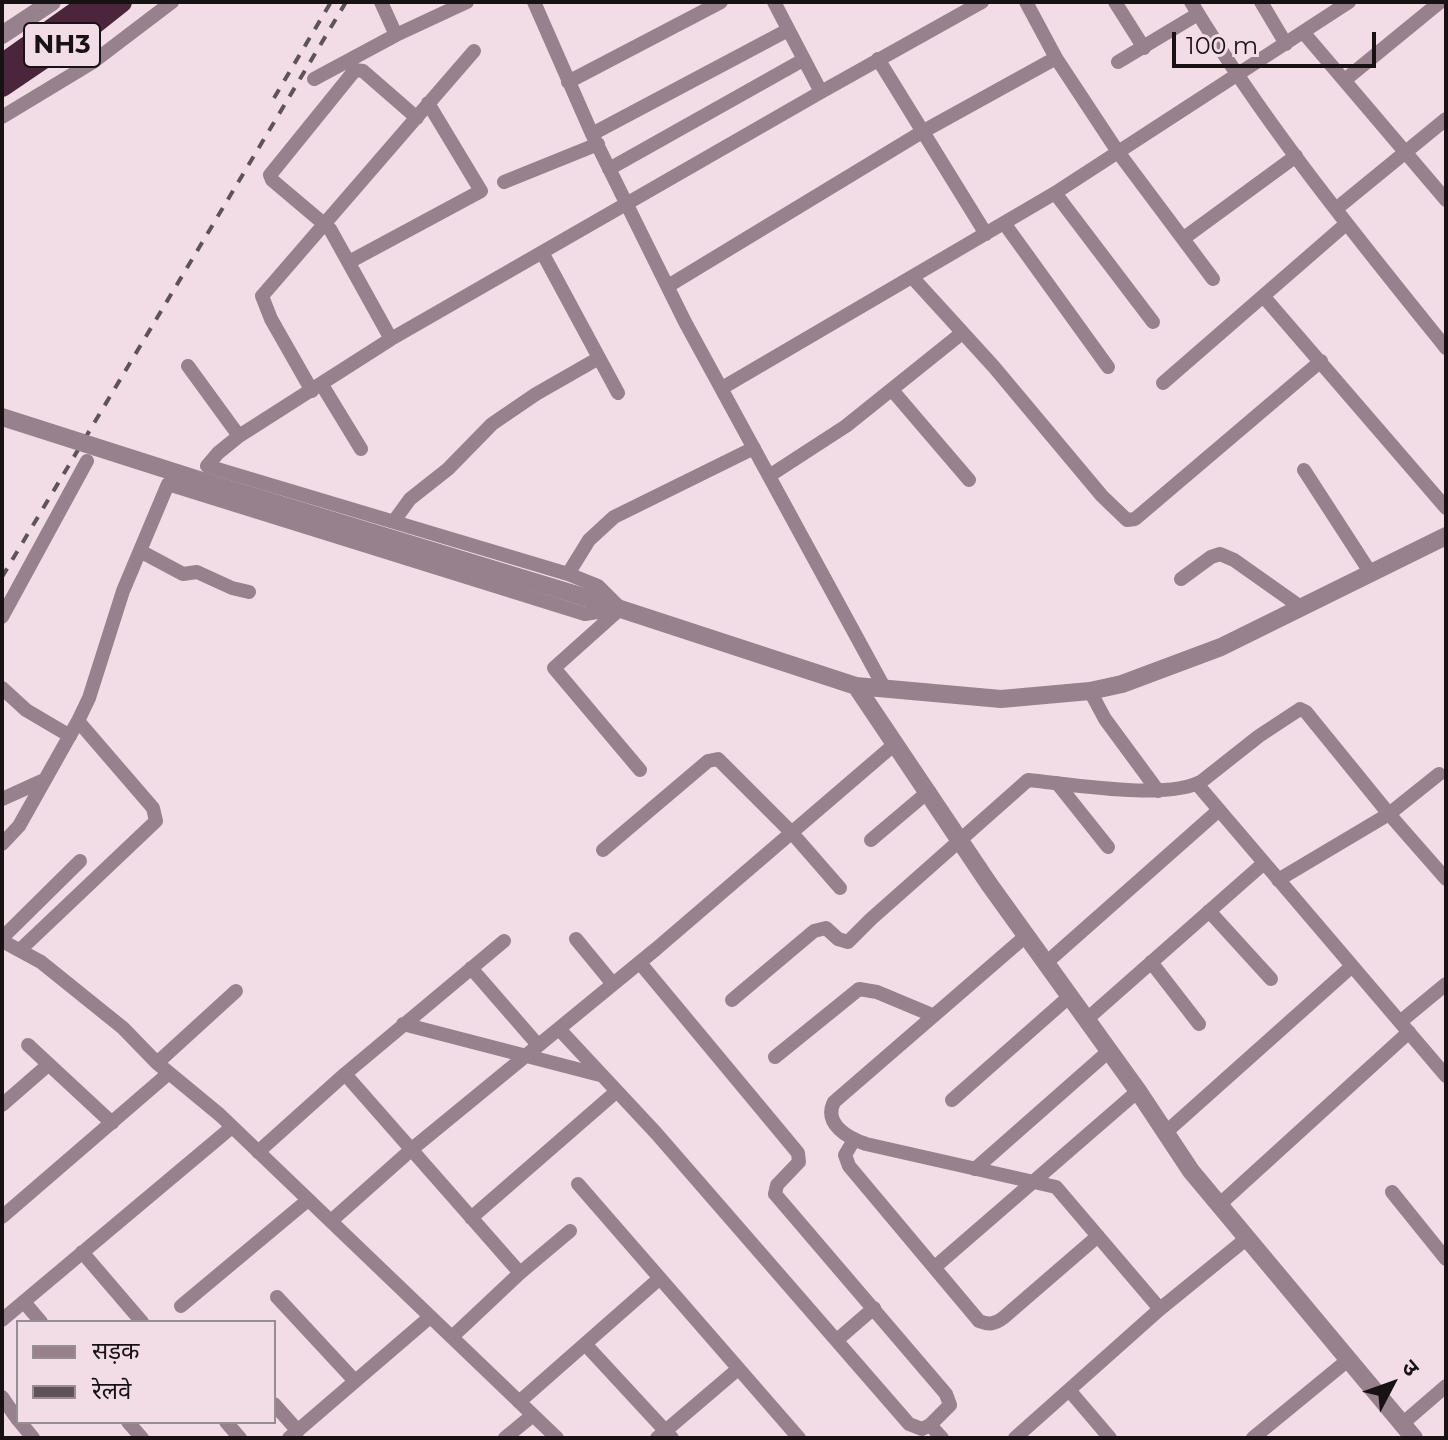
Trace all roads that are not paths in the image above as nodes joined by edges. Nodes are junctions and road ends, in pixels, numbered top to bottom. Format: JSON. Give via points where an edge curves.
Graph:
{"nodes":[{"id":1,"x":52,"y":2,"type":"edge"},
{"id":2,"x":91,"y":2,"type":"edge"},
{"id":3,"x":121,"y":2,"type":"edge"},
{"id":4,"x":172,"y":2,"type":"edge"},
{"id":5,"x":381,"y":2,"type":"edge"},
{"id":6,"x":534,"y":2,"type":"edge"},
{"id":7,"x":721,"y":2,"type":"edge"},
{"id":8,"x":774,"y":2,"type":"edge"},
{"id":9,"x":982,"y":2,"type":"edge"},
{"id":10,"x":1026,"y":2,"type":"edge"},
{"id":11,"x":1115,"y":2,"type":"edge"},
{"id":12,"x":1261,"y":2,"type":"edge"},
{"id":13,"x":1349,"y":2,"type":"edge"},
{"id":14,"x":1440,"y":2,"type":"edge"},
{"id":15,"x":458,"y":4,"type":"edge"},
{"id":16,"x":1195,"y":8,"type":"edge"},
{"id":17,"x":788,"y":30,"type":"junction"},
{"id":18,"x":1303,"y":32,"type":"junction"},
{"id":19,"x":2,"y":35,"type":"edge"},
{"id":20,"x":396,"y":35,"type":"junction"},
{"id":21,"x":1286,"y":44,"type":"junction"},
{"id":22,"x":1144,"y":48,"type":"junction"},
{"id":23,"x":474,"y":51,"type":"dead end"},
{"id":24,"x":1056,"y":58,"type":"junction"},
{"id":25,"x":878,"y":59,"type":"junction"},
{"id":26,"x":803,"y":60,"type":"junction"},
{"id":27,"x":1118,"y":62,"type":"dead end"},
{"id":28,"x":2,"y":65,"type":"edge"},
{"id":29,"x":1237,"y":75,"type":"junction"},
{"id":30,"x":314,"y":79,"type":"dead end"},
{"id":31,"x":1346,"y":79,"type":"junction"},
{"id":32,"x":568,"y":82,"type":"junction"},
{"id":33,"x":2,"y":86,"type":"edge"},
{"id":34,"x":821,"y":92,"type":"junction"},
{"id":35,"x":428,"y":103,"type":"junction"},
{"id":36,"x":2,"y":117,"type":"edge"},
{"id":37,"x":417,"y":118,"type":"junction"},
{"id":38,"x":1446,"y":119,"type":"edge"},
{"id":39,"x":922,"y":132,"type":"junction"},
{"id":40,"x":595,"y":139,"type":"junction"},
{"id":41,"x":1118,"y":152,"type":"junction"},
{"id":42,"x":1406,"y":152,"type":"junction"},
{"id":43,"x":1296,"y":156,"type":"junction"},
{"id":44,"x":609,"y":169,"type":"junction"},
{"id":45,"x":504,"y":182,"type":"dead end"},
{"id":46,"x":1055,"y":193,"type":"junction"},
{"id":47,"x":1446,"y":200,"type":"edge"},
{"id":48,"x":628,"y":205,"type":"junction"},
{"id":49,"x":1336,"y":209,"type":"junction"},
{"id":50,"x":324,"y":222,"type":"junction"},
{"id":51,"x":1004,"y":223,"type":"junction"},
{"id":52,"x":1346,"y":224,"type":"junction"},
{"id":53,"x":986,"y":234,"type":"junction"},
{"id":54,"x":1184,"y":238,"type":"junction"},
{"id":55,"x":543,"y":254,"type":"junction"},
{"id":56,"x":349,"y":262,"type":"junction"},
{"id":57,"x":912,"y":277,"type":"junction"},
{"id":58,"x":1213,"y":279,"type":"dead end"},
{"id":59,"x":668,"y":286,"type":"junction"},
{"id":60,"x":1264,"y":297,"type":"junction"},
{"id":61,"x":1153,"y":322,"type":"dead end"},
{"id":62,"x":962,"y":333,"type":"junction"},
{"id":63,"x":391,"y":339,"type":"junction"},
{"id":64,"x":1446,"y":348,"type":"edge"},
{"id":65,"x":599,"y":358,"type":"junction"},
{"id":66,"x":1321,"y":361,"type":"junction"},
{"id":67,"x":188,"y":366,"type":"dead end"},
{"id":68,"x":1108,"y":367,"type":"dead end"},
{"id":69,"x":1163,"y":383,"type":"dead end"},
{"id":70,"x":317,"y":388,"type":"junction"},
{"id":71,"x":722,"y":388,"type":"junction"},
{"id":72,"x":892,"y":390,"type":"junction"},
{"id":73,"x":618,"y":393,"type":"dead end"},
{"id":74,"x":2,"y":417,"type":"edge"},
{"id":75,"x":239,"y":436,"type":"junction"},
{"id":76,"x":754,"y":448,"type":"junction"},
{"id":77,"x":361,"y":449,"type":"dead end"},
{"id":78,"x":87,"y":461,"type":"dead end"},
{"id":79,"x":1304,"y":470,"type":"dead end"},
{"id":80,"x":769,"y":476,"type":"junction"},
{"id":81,"x":969,"y":480,"type":"dead end"},
{"id":82,"x":1446,"y":508,"type":"edge"},
{"id":83,"x":394,"y":521,"type":"junction"},
{"id":84,"x":1446,"y":536,"type":"edge"},
{"id":85,"x":140,"y":551,"type":"junction"},
{"id":86,"x":1370,"y":572,"type":"junction"},
{"id":87,"x":568,"y":574,"type":"junction"},
{"id":88,"x":1181,"y":579,"type":"dead end"},
{"id":89,"x":249,"y":592,"type":"dead end"},
{"id":90,"x":620,"y":608,"type":"junction"},
{"id":91,"x":1302,"y":608,"type":"junction"},
{"id":92,"x":2,"y":617,"type":"edge"},
{"id":93,"x":856,"y":686,"type":"junction"},
{"id":94,"x":2,"y":688,"type":"edge"},
{"id":95,"x":885,"y":689,"type":"junction"},
{"id":96,"x":1090,"y":691,"type":"junction"},
{"id":97,"x":78,"y":721,"type":"junction"},
{"id":98,"x":70,"y":736,"type":"junction"},
{"id":99,"x":896,"y":743,"type":"junction"},
{"id":100,"x":640,"y":770,"type":"dead end"},
{"id":101,"x":1439,"y":774,"type":"dead end"},
{"id":102,"x":42,"y":781,"type":"junction"},
{"id":103,"x":1057,"y":783,"type":"junction"},
{"id":104,"x":1197,"y":784,"type":"junction"},
{"id":105,"x":929,"y":791,"type":"junction"},
{"id":106,"x":1158,"y":791,"type":"junction"},
{"id":107,"x":2,"y":799,"type":"edge"},
{"id":108,"x":1219,"y":810,"type":"junction"},
{"id":109,"x":1389,"y":814,"type":"junction"},
{"id":110,"x":792,"y":833,"type":"junction"},
{"id":111,"x":871,"y":840,"type":"dead end"},
{"id":112,"x":961,"y":840,"type":"junction"},
{"id":113,"x":2,"y":844,"type":"edge"},
{"id":114,"x":1108,"y":847,"type":"dead end"},
{"id":115,"x":603,"y":850,"type":"dead end"},
{"id":116,"x":80,"y":861,"type":"dead end"},
{"id":117,"x":1264,"y":863,"type":"junction"},
{"id":118,"x":1446,"y":879,"type":"edge"},
{"id":119,"x":1278,"y":880,"type":"junction"},
{"id":120,"x":840,"y":888,"type":"dead end"},
{"id":121,"x":1209,"y":911,"type":"junction"},
{"id":122,"x":1027,"y":935,"type":"junction"},
{"id":123,"x":2,"y":939,"type":"edge"},
{"id":124,"x":576,"y":939,"type":"dead end"},
{"id":125,"x":504,"y":941,"type":"dead end"},
{"id":126,"x":21,"y":949,"type":"junction"},
{"id":127,"x":1151,"y":962,"type":"junction"},
{"id":128,"x":640,"y":963,"type":"junction"},
{"id":129,"x":1046,"y":963,"type":"junction"},
{"id":130,"x":1351,"y":967,"type":"junction"},
{"id":131,"x":471,"y":968,"type":"junction"},
{"id":132,"x":1271,"y":979,"type":"dead end"},
{"id":133,"x":613,"y":984,"type":"junction"},
{"id":134,"x":1446,"y":984,"type":"edge"},
{"id":135,"x":236,"y":991,"type":"dead end"},
{"id":136,"x":1070,"y":996,"type":"junction"},
{"id":137,"x":732,"y":1000,"type":"dead end"},
{"id":138,"x":932,"y":1015,"type":"junction"},
{"id":139,"x":1087,"y":1019,"type":"junction"},
{"id":140,"x":403,"y":1024,"type":"junction"},
{"id":141,"x":1199,"y":1024,"type":"dead end"},
{"id":142,"x":1404,"y":1027,"type":"junction"},
{"id":143,"x":559,"y":1029,"type":"junction"},
{"id":144,"x":28,"y":1045,"type":"dead end"},
{"id":145,"x":538,"y":1045,"type":"junction"},
{"id":146,"x":1109,"y":1051,"type":"junction"},
{"id":147,"x":525,"y":1057,"type":"junction"},
{"id":148,"x":775,"y":1057,"type":"dead end"},
{"id":149,"x":48,"y":1065,"type":"junction"},
{"id":150,"x":163,"y":1068,"type":"junction"},
{"id":151,"x":345,"y":1074,"type":"junction"},
{"id":152,"x":602,"y":1075,"type":"junction"},
{"id":153,"x":1446,"y":1076,"type":"edge"},
{"id":154,"x":617,"y":1091,"type":"junction"},
{"id":155,"x":1138,"y":1091,"type":"junction"},
{"id":156,"x":952,"y":1100,"type":"dead end"},
{"id":157,"x":2,"y":1105,"type":"edge"},
{"id":158,"x":112,"y":1123,"type":"junction"},
{"id":159,"x":232,"y":1127,"type":"junction"},
{"id":160,"x":1165,"y":1133,"type":"junction"},
{"id":161,"x":854,"y":1140,"type":"junction"},
{"id":162,"x":412,"y":1149,"type":"junction"},
{"id":163,"x":258,"y":1152,"type":"junction"},
{"id":164,"x":975,"y":1169,"type":"junction"},
{"id":165,"x":1033,"y":1182,"type":"junction"},
{"id":166,"x":578,"y":1184,"type":"dead end"},
{"id":167,"x":1392,"y":1192,"type":"dead end"},
{"id":168,"x":308,"y":1200,"type":"junction"},
{"id":169,"x":1220,"y":1204,"type":"junction"},
{"id":170,"x":2,"y":1216,"type":"edge"},
{"id":171,"x":471,"y":1218,"type":"junction"},
{"id":172,"x":331,"y":1221,"type":"junction"},
{"id":173,"x":570,"y":1231,"type":"dead end"},
{"id":174,"x":1098,"y":1236,"type":"junction"},
{"id":175,"x":1246,"y":1239,"type":"junction"},
{"id":176,"x":82,"y":1252,"type":"junction"},
{"id":177,"x":1446,"y":1259,"type":"edge"},
{"id":178,"x":936,"y":1266,"type":"junction"},
{"id":179,"x":520,"y":1273,"type":"junction"},
{"id":180,"x":660,"y":1278,"type":"junction"},
{"id":181,"x":277,"y":1297,"type":"dead end"},
{"id":182,"x":24,"y":1302,"type":"junction"},
{"id":183,"x":181,"y":1306,"type":"dead end"},
{"id":184,"x":874,"y":1308,"type":"junction"},
{"id":185,"x":1160,"y":1309,"type":"junction"},
{"id":186,"x":430,"y":1317,"type":"junction"},
{"id":187,"x":2,"y":1320,"type":"edge"},
{"id":188,"x":39,"y":1320,"type":"edge"},
{"id":189,"x":140,"y":1320,"type":"edge"},
{"id":190,"x":452,"y":1337,"type":"junction"},
{"id":191,"x":837,"y":1340,"type":"junction"},
{"id":192,"x":585,"y":1344,"type":"junction"},
{"id":193,"x":1348,"y":1360,"type":"junction"},
{"id":194,"x":738,"y":1369,"type":"junction"},
{"id":195,"x":355,"y":1381,"type":"junction"},
{"id":196,"x":1446,"y":1386,"type":"edge"},
{"id":197,"x":1069,"y":1390,"type":"junction"},
{"id":198,"x":2,"y":1397,"type":"edge"},
{"id":199,"x":519,"y":1402,"type":"junction"},
{"id":200,"x":276,"y":1407,"type":"edge"},
{"id":201,"x":533,"y":1415,"type":"junction"},
{"id":202,"x":16,"y":1417,"type":"edge"},
{"id":203,"x":930,"y":1425,"type":"junction"},
{"id":204,"x":1408,"y":1431,"type":"edge"},
{"id":205,"x":293,"y":1434,"type":"edge"},
{"id":206,"x":665,"y":1436,"type":"edge"},
{"id":207,"x":505,"y":1438,"type":"edge"},
{"id":208,"x":557,"y":1438,"type":"edge"},
{"id":209,"x":799,"y":1438,"type":"edge"},
{"id":210,"x":942,"y":1438,"type":"edge"},
{"id":211,"x":1015,"y":1438,"type":"edge"},
{"id":212,"x":1110,"y":1438,"type":"edge"},
{"id":213,"x":1253,"y":1438,"type":"edge"}],
"edges":[{"from":1,"to":19,"type":"street"},
{"from":2,"to":28,"type":"highway","number":"NH3"},
{"from":3,"to":33,"type":"highway","number":"NH3"},
{"from":4,"to":36,"type":"street","via":[[93,62]]},
{"from":5,"to":20,"type":"street"},
{"from":6,"to":32,"type":"street"},
{"from":7,"to":32,"type":"street"},
{"from":8,"to":17,"type":"street"},
{"from":9,"to":25,"type":"street"},
{"from":10,"to":24,"type":"street"},
{"from":11,"to":22,"type":"street"},
{"from":12,"to":21,"type":"street"},
{"from":13,"to":18,"type":"street"},
{"from":14,"to":31,"type":"street"},
{"from":15,"to":20,"type":"street"},
{"from":16,"to":22,"type":"street"},
{"from":16,"to":29,"type":"street"},
{"from":17,"to":26,"type":"street"},
{"from":17,"to":40,"type":"street"},
{"from":18,"to":21,"type":"street"},
{"from":18,"to":31,"type":"street"},
{"from":20,"to":30,"type":"street"},
{"from":21,"to":29,"type":"street"},
{"from":22,"to":27,"type":"street"},
{"from":23,"to":35,"type":"street"},
{"from":24,"to":39,"type":"street"},
{"from":24,"to":41,"type":"street"},
{"from":25,"to":34,"type":"street"},
{"from":25,"to":39,"type":"street"},
{"from":26,"to":34,"type":"street"},
{"from":26,"to":44,"type":"street"},
{"from":29,"to":41,"type":"street"},
{"from":29,"to":43,"type":"street"},
{"from":31,"to":42,"type":"street"},
{"from":32,"to":40,"type":"street"},
{"from":34,"to":48,"type":"street"},
{"from":35,"to":37,"type":"street"},
{"from":35,"to":56,"type":"street","via":[[481,191]]},
{"from":37,"to":50,"type":"street"},
{"from":37,"to":50,"type":"street","via":[[363,71],[349,76],[270,175]]},
{"from":38,"to":42,"type":"street"},
{"from":39,"to":53,"type":"street"},
{"from":39,"to":59,"type":"street"},
{"from":40,"to":44,"type":"street"},
{"from":40,"to":45,"type":"street"},
{"from":41,"to":46,"type":"street"},
{"from":41,"to":54,"type":"street"},
{"from":42,"to":47,"type":"street"},
{"from":42,"to":49,"type":"street"},
{"from":43,"to":49,"type":"street"},
{"from":43,"to":54,"type":"street"},
{"from":44,"to":48,"type":"street"},
{"from":46,"to":51,"type":"street"},
{"from":46,"to":61,"type":"street"},
{"from":48,"to":55,"type":"street"},
{"from":48,"to":59,"type":"street"},
{"from":49,"to":52,"type":"street"},
{"from":50,"to":56,"type":"street"},
{"from":50,"to":70,"type":"street","via":[[262,298]]},
{"from":51,"to":53,"type":"street"},
{"from":51,"to":68,"type":"street"},
{"from":52,"to":60,"type":"street"},
{"from":52,"to":64,"type":"street"},
{"from":53,"to":57,"type":"street"},
{"from":54,"to":58,"type":"street"},
{"from":55,"to":63,"type":"street"},
{"from":55,"to":65,"type":"street"},
{"from":56,"to":63,"type":"street"},
{"from":57,"to":62,"type":"street"},
{"from":57,"to":71,"type":"street"},
{"from":59,"to":71,"type":"street"},
{"from":60,"to":66,"type":"street"},
{"from":60,"to":69,"type":"street"},
{"from":62,"to":66,"type":"street","via":[[1102,496],[1131,521]]},
{"from":62,"to":72,"type":"street"},
{"from":63,"to":70,"type":"street"},
{"from":65,"to":73,"type":"street"},
{"from":65,"to":83,"type":"street","via":[[492,424],[410,499]]},
{"from":66,"to":82,"type":"street"},
{"from":67,"to":75,"type":"street"},
{"from":70,"to":75,"type":"street"},
{"from":70,"to":77,"type":"street"},
{"from":71,"to":76,"type":"street"},
{"from":72,"to":80,"type":"street"},
{"from":72,"to":81,"type":"street"},
{"from":74,"to":90,"type":"street","bridge":true},
{"from":75,"to":83,"type":"street","via":[[207,466]]},
{"from":76,"to":80,"type":"street"},
{"from":76,"to":87,"type":"street","via":[[614,517],[589,540]]},
{"from":78,"to":92,"type":"street"},
{"from":79,"to":86,"type":"street"},
{"from":80,"to":95,"type":"street"},
{"from":83,"to":87,"type":"street"},
{"from":84,"to":86,"type":"street"},
{"from":85,"to":89,"type":"street","via":[[183,574],[197,572]]},
{"from":85,"to":90,"type":"street","via":[[168,484],[585,614]]},
{"from":85,"to":97,"type":"street"},
{"from":86,"to":91,"type":"street"},
{"from":87,"to":90,"type":"street","via":[[598,586]]},
{"from":88,"to":91,"type":"street","via":[[1220,554]]},
{"from":90,"to":93,"type":"street"},
{"from":90,"to":100,"type":"street","via":[[554,668]]},
{"from":91,"to":96,"type":"street","via":[[1221,647]]},
{"from":93,"to":95,"type":"street"},
{"from":93,"to":99,"type":"street"},
{"from":94,"to":98,"type":"street","via":[[26,710]]},
{"from":95,"to":96,"type":"street","via":[[1001,699]]},
{"from":96,"to":106,"type":"street"},
{"from":97,"to":98,"type":"street"},
{"from":97,"to":126,"type":"street","via":[[153,808],[156,821]]},
{"from":98,"to":102,"type":"street"},
{"from":99,"to":105,"type":"street"},
{"from":99,"to":110,"type":"street"},
{"from":101,"to":109,"type":"street"},
{"from":102,"to":107,"type":"street"},
{"from":102,"to":113,"type":"street","via":[[19,826]]},
{"from":103,"to":106,"type":"street"},
{"from":103,"to":112,"type":"street","via":[[1028,780]]},
{"from":103,"to":114,"type":"street"},
{"from":104,"to":106,"type":"street"},
{"from":104,"to":108,"type":"street"},
{"from":104,"to":109,"type":"street","via":[[1302,709]]},
{"from":105,"to":111,"type":"street"},
{"from":105,"to":112,"type":"street"},
{"from":108,"to":117,"type":"street"},
{"from":108,"to":129,"type":"street"},
{"from":109,"to":118,"type":"street"},
{"from":109,"to":119,"type":"street"},
{"from":110,"to":115,"type":"street","via":[[722,762],[712,759]]},
{"from":110,"to":120,"type":"street"},
{"from":110,"to":128,"type":"street"},
{"from":112,"to":122,"type":"street"},
{"from":112,"to":137,"type":"street","via":[[853,939],[838,939],[826,928],[814,931]]},
{"from":116,"to":123,"type":"street"},
{"from":117,"to":119,"type":"street"},
{"from":117,"to":121,"type":"street"},
{"from":119,"to":130,"type":"street"},
{"from":121,"to":127,"type":"street"},
{"from":121,"to":132,"type":"street"},
{"from":122,"to":129,"type":"street"},
{"from":122,"to":138,"type":"street"},
{"from":123,"to":126,"type":"street"},
{"from":124,"to":133,"type":"street"},
{"from":125,"to":131,"type":"street"},
{"from":126,"to":150,"type":"street","via":[[123,1028]]},
{"from":127,"to":139,"type":"street"},
{"from":127,"to":141,"type":"street"},
{"from":128,"to":133,"type":"street"},
{"from":128,"to":184,"type":"street","via":[[798,1153],[799,1162],[775,1194]]},
{"from":129,"to":136,"type":"street"},
{"from":130,"to":142,"type":"street"},
{"from":130,"to":160,"type":"street"},
{"from":131,"to":140,"type":"street"},
{"from":131,"to":145,"type":"street"},
{"from":133,"to":143,"type":"street"},
{"from":134,"to":142,"type":"street"},
{"from":135,"to":150,"type":"street"},
{"from":136,"to":139,"type":"street"},
{"from":136,"to":156,"type":"street"},
{"from":138,"to":148,"type":"street","via":[[859,989]]},
{"from":138,"to":161,"type":"street","via":[[834,1102],[832,1121]]},
{"from":139,"to":146,"type":"street"},
{"from":140,"to":147,"type":"street"},
{"from":140,"to":151,"type":"street"},
{"from":142,"to":153,"type":"street"},
{"from":142,"to":169,"type":"street"},
{"from":143,"to":145,"type":"street"},
{"from":143,"to":152,"type":"street"},
{"from":144,"to":149,"type":"street"},
{"from":145,"to":147,"type":"street"},
{"from":146,"to":155,"type":"street"},
{"from":146,"to":164,"type":"street"},
{"from":147,"to":152,"type":"street"},
{"from":147,"to":162,"type":"street"},
{"from":149,"to":157,"type":"street"},
{"from":149,"to":158,"type":"street"},
{"from":150,"to":158,"type":"street"},
{"from":150,"to":159,"type":"street"},
{"from":151,"to":162,"type":"street"},
{"from":151,"to":163,"type":"street"},
{"from":152,"to":154,"type":"street"},
{"from":154,"to":171,"type":"street"},
{"from":154,"to":191,"type":"street"},
{"from":155,"to":160,"type":"street"},
{"from":155,"to":165,"type":"street"},
{"from":158,"to":170,"type":"street"},
{"from":159,"to":163,"type":"street"},
{"from":159,"to":176,"type":"street"},
{"from":160,"to":169,"type":"street"},
{"from":161,"to":164,"type":"street"},
{"from":161,"to":178,"type":"street","via":[[845,1155],[849,1166]]},
{"from":162,"to":171,"type":"street"},
{"from":162,"to":172,"type":"street"},
{"from":163,"to":168,"type":"street"},
{"from":164,"to":165,"type":"street"},
{"from":165,"to":174,"type":"street","via":[[1056,1187]]},
{"from":165,"to":178,"type":"street"},
{"from":166,"to":180,"type":"street"},
{"from":167,"to":177,"type":"street"},
{"from":168,"to":172,"type":"street"},
{"from":168,"to":183,"type":"street"},
{"from":169,"to":175,"type":"street"},
{"from":171,"to":179,"type":"street"},
{"from":172,"to":186,"type":"street"},
{"from":173,"to":179,"type":"street"},
{"from":174,"to":178,"type":"street","via":[[996,1323],[979,1321]]},
{"from":174,"to":185,"type":"street"},
{"from":175,"to":185,"type":"street"},
{"from":175,"to":193,"type":"street"},
{"from":176,"to":182,"type":"street"},
{"from":176,"to":189,"type":"street"},
{"from":179,"to":190,"type":"street"},
{"from":180,"to":192,"type":"street"},
{"from":180,"to":194,"type":"street"},
{"from":181,"to":195,"type":"street"},
{"from":182,"to":187,"type":"street"},
{"from":182,"to":188,"type":"street"},
{"from":184,"to":191,"type":"street"},
{"from":184,"to":203,"type":"street","via":[[949,1401]]},
{"from":185,"to":197,"type":"street"},
{"from":186,"to":190,"type":"street"},
{"from":186,"to":195,"type":"street"},
{"from":190,"to":199,"type":"street"},
{"from":191,"to":203,"type":"street","via":[[909,1424],[922,1429]]},
{"from":192,"to":199,"type":"street"},
{"from":192,"to":206,"type":"street"},
{"from":193,"to":204,"type":"street"},
{"from":193,"to":213,"type":"street"},
{"from":194,"to":206,"type":"street"},
{"from":194,"to":209,"type":"street"},
{"from":195,"to":205,"type":"street"},
{"from":196,"to":204,"type":"street"},
{"from":197,"to":211,"type":"street"},
{"from":197,"to":212,"type":"street"},
{"from":198,"to":202,"type":"street"},
{"from":199,"to":201,"type":"street"},
{"from":200,"to":205,"type":"street"},
{"from":201,"to":207,"type":"street"},
{"from":201,"to":208,"type":"street"},
{"from":203,"to":210,"type":"street"}]}
